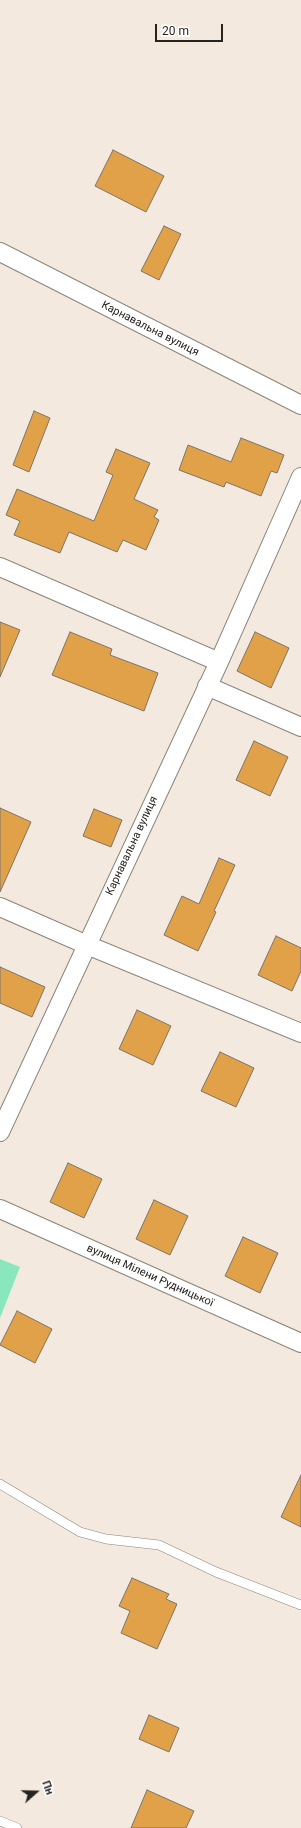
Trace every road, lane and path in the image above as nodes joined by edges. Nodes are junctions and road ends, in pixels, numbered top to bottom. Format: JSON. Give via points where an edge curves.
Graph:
{"nodes":[{"id":1,"x":0,"y":252,"type":"edge"},
{"id":2,"x":301,"y":405,"type":"edge"},
{"id":3,"x":301,"y":477,"type":"edge"},
{"id":4,"x":0,"y":567,"type":"edge"},
{"id":5,"x":219,"y":662,"type":"junction"},
{"id":6,"x":207,"y":686,"type":"junction"},
{"id":7,"x":301,"y":727,"type":"edge"},
{"id":8,"x":0,"y":907,"type":"edge"},
{"id":9,"x":87,"y":945,"type":"junction"},
{"id":10,"x":301,"y":1033,"type":"edge"},
{"id":11,"x":0,"y":1132,"type":"edge"},
{"id":12,"x":0,"y":1209,"type":"edge"},
{"id":13,"x":301,"y":1343,"type":"edge"},
{"id":14,"x":0,"y":1484,"type":"edge"},
{"id":15,"x":301,"y":1605,"type":"edge"},
{"id":16,"x":0,"y":1821,"type":"edge"},
{"id":17,"x":17,"y":1828,"type":"edge"}],
"edges":[{"from":1,"to":2,"type":"street","name":"Карнавальна вулиця"},
{"from":3,"to":5,"type":"street","name":"Карнавальна вулиця"},
{"from":4,"to":5,"type":"street"},
{"from":5,"to":6,"type":"street","name":"Карнавальна вулиця"},
{"from":6,"to":7,"type":"street"},
{"from":6,"to":9,"type":"street","name":"Карнавальна вулиця"},
{"from":8,"to":9,"type":"street"},
{"from":9,"to":10,"type":"street"},
{"from":9,"to":11,"type":"street","name":"Карнавальна вулиця"},
{"from":12,"to":13,"type":"street","name":"вулиця Мілени Рудницької"},
{"from":14,"to":15,"type":"lane","via":[[80,1532],[106,1539],[159,1545],[216,1572]]},
{"from":16,"to":17,"type":"lane"}]}
